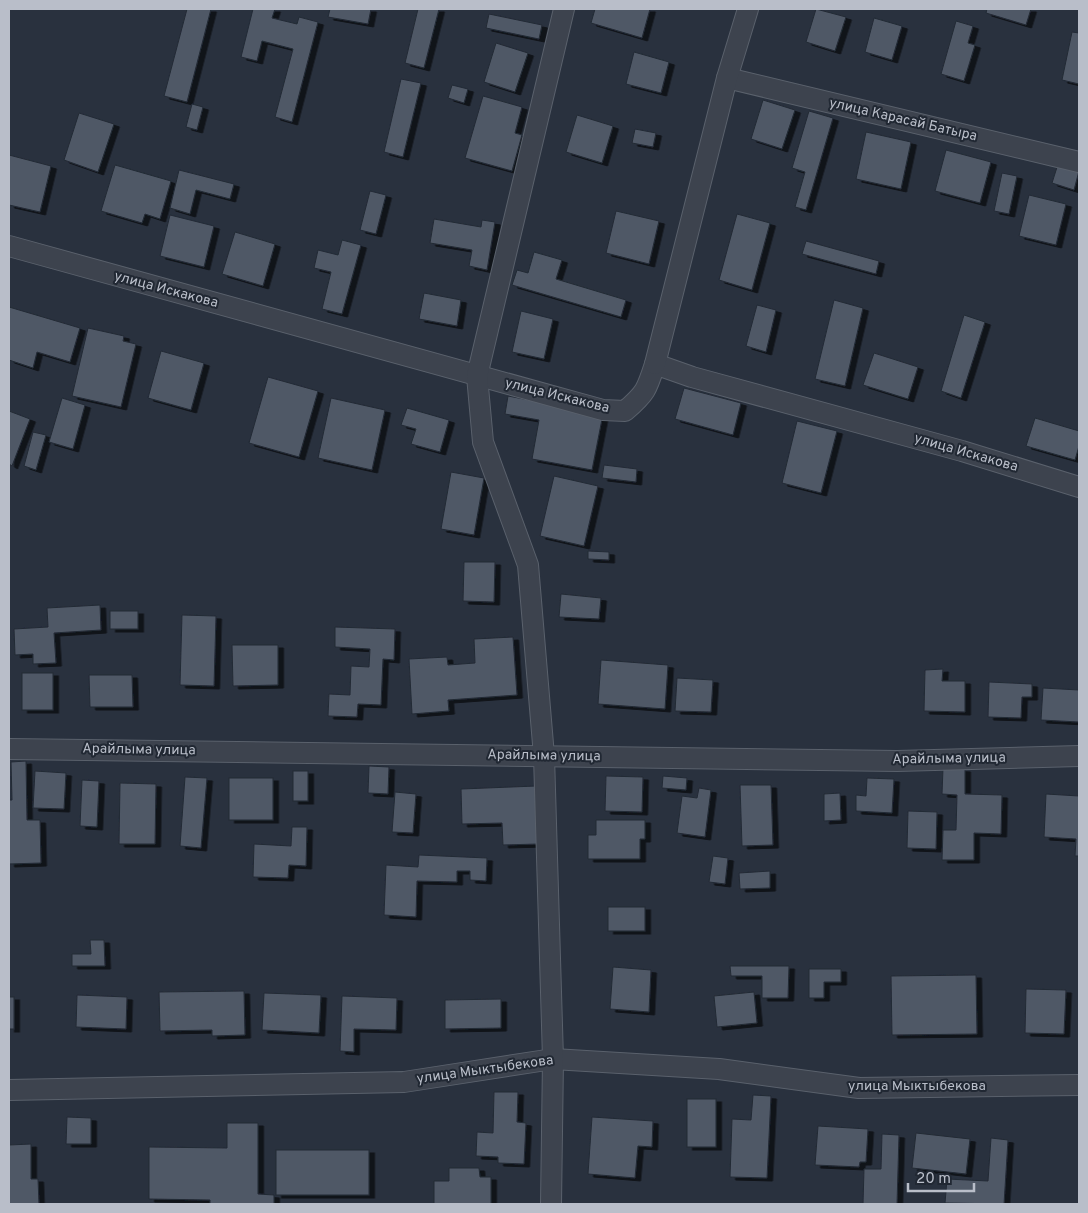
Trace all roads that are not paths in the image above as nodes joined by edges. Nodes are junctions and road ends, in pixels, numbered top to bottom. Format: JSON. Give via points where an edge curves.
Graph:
{"nodes":[{"id":1,"x":564,"y":9,"type":"edge"},
{"id":2,"x":748,"y":9,"type":"edge"},
{"id":3,"x":727,"y":78,"type":"junction"},
{"id":4,"x":1079,"y":162,"type":"edge"},
{"id":5,"x":9,"y":246,"type":"edge"},
{"id":6,"x":655,"y":364,"type":"junction"},
{"id":7,"x":477,"y":376,"type":"junction"},
{"id":8,"x":1079,"y":487,"type":"edge"},
{"id":9,"x":9,"y":748,"type":"edge"},
{"id":10,"x":544,"y":756,"type":"junction"},
{"id":11,"x":1079,"y":756,"type":"edge"},
{"id":12,"x":553,"y":1059,"type":"junction"},
{"id":13,"x":1079,"y":1085,"type":"edge"},
{"id":14,"x":9,"y":1090,"type":"edge"},
{"id":15,"x":550,"y":1204,"type":"edge"}],
"edges":[{"from":1,"to":7,"type":"street"},
{"from":2,"to":3,"type":"street"},
{"from":3,"to":4,"type":"street","name":"улица Карасай Батыра"},
{"from":3,"to":6,"type":"street"},
{"from":5,"to":7,"type":"street","name":"улица Искакова"},
{"from":6,"to":7,"type":"street","name":"улица Искакова","via":[[646,390],[625,411],[602,410]]},
{"from":6,"to":8,"type":"street","name":"улица Искакова"},
{"from":7,"to":10,"type":"street","via":[[483,442],[528,565]]},
{"from":9,"to":10,"type":"street","name":"Арайлыма улица"},
{"from":10,"to":11,"type":"street","name":"Арайлыма улица","via":[[897,761]]},
{"from":10,"to":12,"type":"street"},
{"from":12,"to":13,"type":"street","name":"улица Мыктыбекова","via":[[719,1069],[859,1088]]},
{"from":12,"to":14,"type":"street","name":"улица Мыктыбекова","via":[[404,1082]]},
{"from":12,"to":15,"type":"street"}]}
